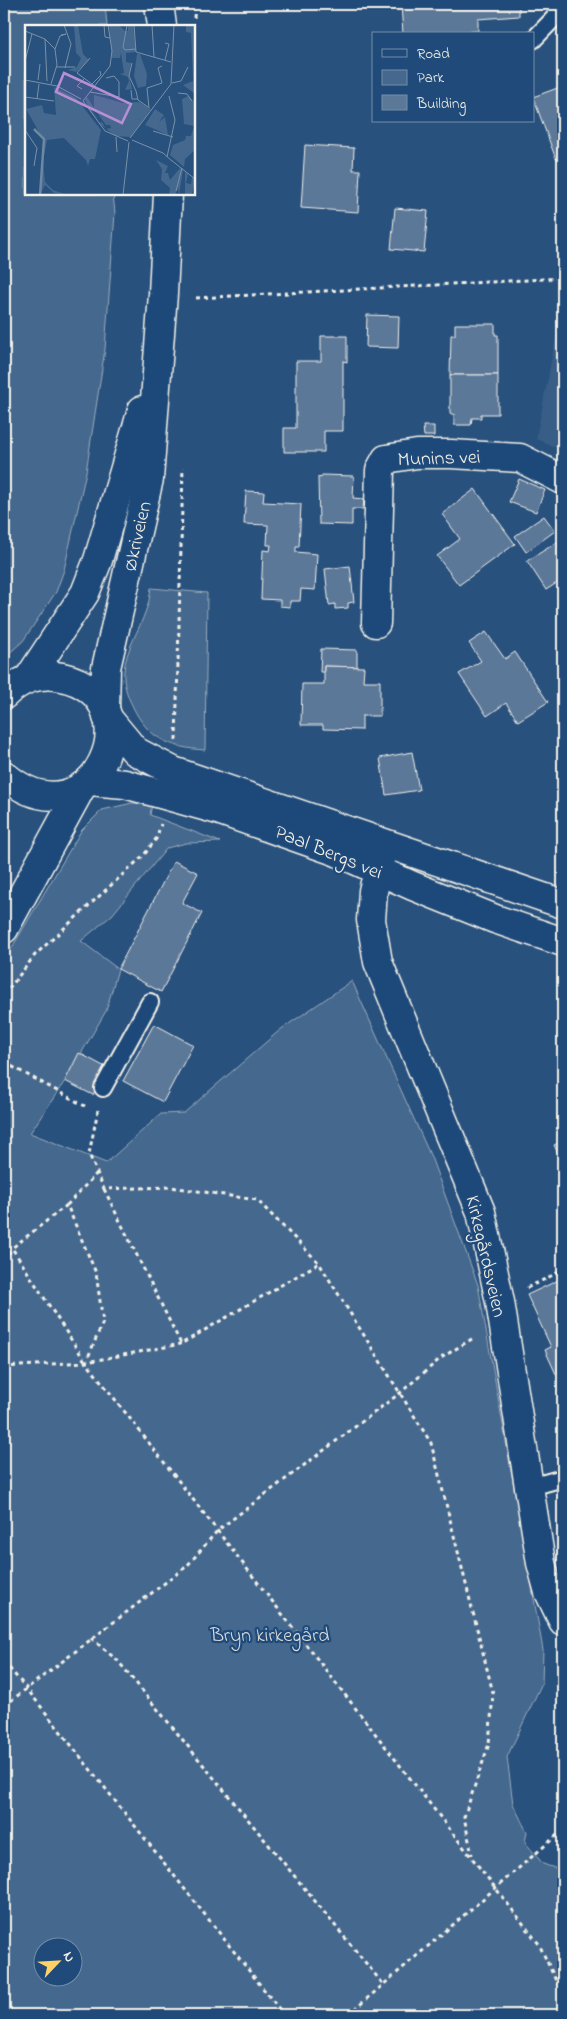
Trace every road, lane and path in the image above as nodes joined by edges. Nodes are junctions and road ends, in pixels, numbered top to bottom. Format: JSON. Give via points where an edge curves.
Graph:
{"nodes":[{"id":1,"x":159,"y":4,"type":"edge"},
{"id":2,"x":195,"y":4,"type":"edge"},
{"id":3,"x":563,"y":9,"type":"edge"},
{"id":4,"x":194,"y":18,"type":"dead end"},
{"id":5,"x":162,"y":25,"type":"edge"},
{"id":6,"x":534,"y":39,"type":"edge"},
{"id":7,"x":168,"y":195,"type":"edge"},
{"id":8,"x":563,"y":278,"type":"edge"},
{"id":9,"x":196,"y":298,"type":"dead end"},
{"id":10,"x":157,"y":360,"type":"junction"},
{"id":11,"x":183,"y":468,"type":"dead end"},
{"id":12,"x":563,"y":480,"type":"edge"},
{"id":13,"x":376,"y":623,"type":"dead end"},
{"id":14,"x":29,"y":678,"type":"junction"},
{"id":15,"x":4,"y":695,"type":"edge"},
{"id":16,"x":106,"y":713,"type":"junction"},
{"id":17,"x":176,"y":746,"type":"dead end"},
{"id":18,"x":4,"y":775,"type":"edge"},
{"id":19,"x":86,"y":784,"type":"junction"},
{"id":20,"x":164,"y":816,"type":"dead end"},
{"id":21,"x":382,"y":857,"type":"junction"},
{"id":22,"x":563,"y":904,"type":"edge"},
{"id":23,"x":4,"y":929,"type":"edge"},
{"id":24,"x":563,"y":942,"type":"edge"},
{"id":25,"x":4,"y":995,"type":"edge"},
{"id":26,"x":150,"y":1002,"type":"dead end"},
{"id":27,"x":4,"y":1056,"type":"edge"},
{"id":28,"x":4,"y":1065,"type":"edge"},
{"id":29,"x":11,"y":1066,"type":"junction"},
{"id":30,"x":103,"y":1088,"type":"joint"},
{"id":31,"x":98,"y":1112,"type":"junction"},
{"id":32,"x":97,"y":1173,"type":"junction"},
{"id":33,"x":104,"y":1189,"type":"junction"},
{"id":34,"x":67,"y":1205,"type":"junction"},
{"id":35,"x":12,"y":1248,"type":"junction"},
{"id":36,"x":4,"y":1262,"type":"edge"},
{"id":37,"x":319,"y":1263,"type":"junction"},
{"id":38,"x":563,"y":1270,"type":"edge"},
{"id":39,"x":502,"y":1314,"type":"junction"},
{"id":40,"x":180,"y":1344,"type":"junction"},
{"id":41,"x":86,"y":1362,"type":"junction"},
{"id":42,"x":4,"y":1367,"type":"edge"},
{"id":43,"x":400,"y":1393,"type":"junction"},
{"id":44,"x":563,"y":1478,"type":"edge"},
{"id":45,"x":527,"y":1488,"type":"junction"},
{"id":46,"x":218,"y":1530,"type":"junction"},
{"id":47,"x":563,"y":1621,"type":"edge"},
{"id":48,"x":91,"y":1638,"type":"junction"},
{"id":49,"x":4,"y":1662,"type":"edge"},
{"id":50,"x":27,"y":1689,"type":"junction"},
{"id":51,"x":4,"y":1706,"type":"edge"},
{"id":52,"x":563,"y":1830,"type":"edge"},
{"id":53,"x":472,"y":1857,"type":"junction"},
{"id":54,"x":495,"y":1887,"type":"junction"},
{"id":55,"x":383,"y":1984,"type":"junction"},
{"id":56,"x":563,"y":1996,"type":"edge"},
{"id":57,"x":284,"y":2015,"type":"edge"},
{"id":58,"x":348,"y":2015,"type":"edge"}],
"edges":[{"from":1,"to":5,"type":"street"},
{"from":2,"to":4,"type":"path"},
{"from":3,"to":6,"type":"lane"},
{"from":7,"to":10,"type":"street","name":"Økriveien"},
{"from":8,"to":9,"type":"path"},
{"from":10,"to":14,"type":"street","name":"Økriveien","via":[[98,560],[85,593]]},
{"from":10,"to":16,"type":"street","name":"Økriveien","via":[[149,479],[106,668]]},
{"from":11,"to":17,"type":"path"},
{"from":12,"to":13,"type":"street","name":"Munins vei","via":[[520,458],[417,454],[386,459],[380,470]]},
{"from":14,"to":15,"type":"street","via":[[14,685]]},
{"from":14,"to":16,"type":"street","name":"Paal Bergs vei","via":[[51,674],[73,679],[92,691]]},
{"from":16,"to":19,"type":"street","name":"Økriveien","via":[[110,734],[108,752]]},
{"from":16,"to":21,"type":"street","name":"Paal Bergs vei","via":[[135,751],[172,771]]},
{"from":18,"to":19,"type":"street","via":[[19,788],[40,795],[62,794]]},
{"from":19,"to":21,"type":"street","name":"Paal Bergs vei","via":[[125,784],[218,810],[335,850]]},
{"from":19,"to":23,"type":"street"},
{"from":20,"to":25,"type":"path","via":[[156,839],[144,855],[36,955]]},
{"from":21,"to":22,"type":"street","name":"Paal Bergs vei"},
{"from":21,"to":24,"type":"street","name":"Paal Bergs vei","via":[[495,919]]},
{"from":21,"to":39,"type":"street","name":"Kirkegårdsveien","via":[[373,891],[371,920],[378,962],[481,1212]]},
{"from":26,"to":30,"type":"lane"},
{"from":27,"to":29,"type":"path"},
{"from":28,"to":29,"type":"path"},
{"from":29,"to":31,"type":"path"},
{"from":30,"to":31,"type":"path"},
{"from":31,"to":32,"type":"path","via":[[89,1154]]},
{"from":32,"to":33,"type":"path"},
{"from":32,"to":34,"type":"path"},
{"from":33,"to":37,"type":"path","via":[[171,1187],[257,1200]]},
{"from":33,"to":40,"type":"path"},
{"from":34,"to":35,"type":"path"},
{"from":34,"to":41,"type":"path","via":[[96,1273],[103,1322]]},
{"from":35,"to":36,"type":"path"},
{"from":35,"to":41,"type":"path"},
{"from":37,"to":40,"type":"path"},
{"from":37,"to":43,"type":"path"},
{"from":38,"to":39,"type":"path"},
{"from":39,"to":43,"type":"path","via":[[487,1331],[460,1344]]},
{"from":39,"to":45,"type":"street","name":"Kirkegårdsveien"},
{"from":40,"to":41,"type":"path"},
{"from":41,"to":42,"type":"path"},
{"from":41,"to":46,"type":"path"},
{"from":43,"to":46,"type":"path"},
{"from":43,"to":53,"type":"path","via":[[431,1443],[493,1692],[489,1744],[464,1817]]},
{"from":44,"to":45,"type":"lane"},
{"from":45,"to":47,"type":"street","name":"Kirkegårdsveien","via":[[540,1563]]},
{"from":46,"to":48,"type":"path","via":[[187,1566]]},
{"from":46,"to":53,"type":"path"},
{"from":48,"to":50,"type":"path"},
{"from":48,"to":55,"type":"path","via":[[118,1661]]},
{"from":49,"to":50,"type":"path"},
{"from":50,"to":51,"type":"path"},
{"from":50,"to":57,"type":"path"},
{"from":52,"to":54,"type":"path"},
{"from":53,"to":54,"type":"path"},
{"from":54,"to":55,"type":"path"},
{"from":54,"to":56,"type":"path","via":[[539,1944]]},
{"from":55,"to":58,"type":"path"}]}
